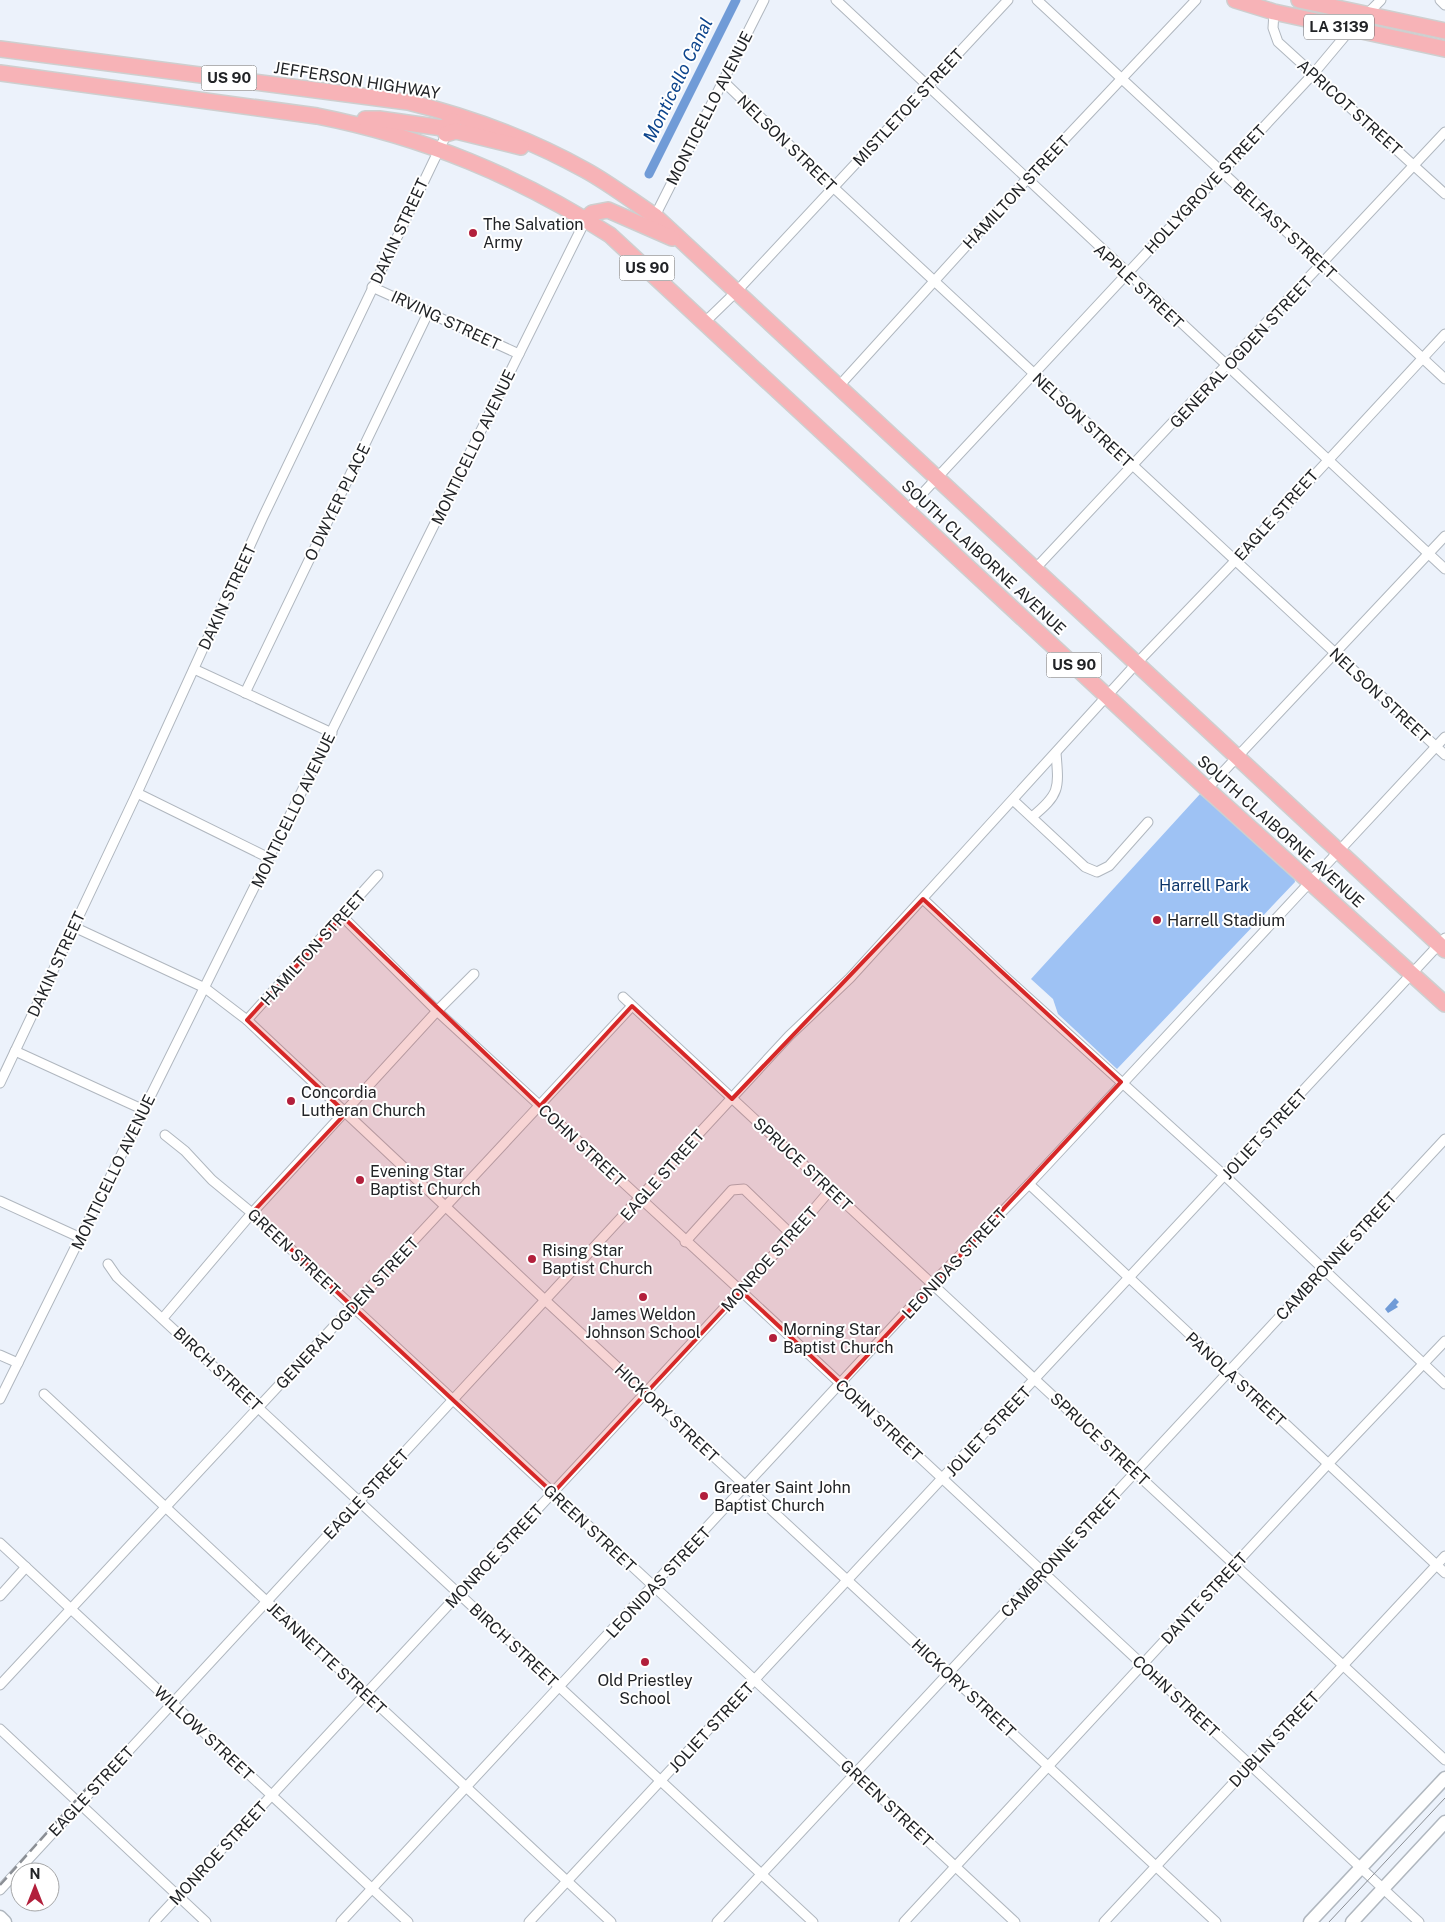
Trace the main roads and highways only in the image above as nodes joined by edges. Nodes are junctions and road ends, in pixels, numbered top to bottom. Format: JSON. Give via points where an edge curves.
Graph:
{"nodes":[{"id":1,"x":1235,"y":0,"type":"edge"},
{"id":2,"x":1300,"y":0,"type":"edge"},
{"id":3,"x":1445,"y":31,"type":"edge"},
{"id":4,"x":0,"y":49,"type":"edge"},
{"id":5,"x":1445,"y":49,"type":"edge"},
{"id":6,"x":0,"y":73,"type":"edge"},
{"id":7,"x":351,"y":122,"type":"junction"},
{"id":8,"x":452,"y":123,"type":"junction"},
{"id":9,"x":538,"y":146,"type":"junction"},
{"id":10,"x":655,"y":216,"type":"joint"},
{"id":11,"x":586,"y":219,"type":"junction"},
{"id":12,"x":681,"y":242,"type":"junction"},
{"id":13,"x":1443,"y":944,"type":"edge"},
{"id":14,"x":1445,"y":1004,"type":"edge"},
{"id":15,"x":1445,"y":1778,"type":"edge"},
{"id":16,"x":1445,"y":1822,"type":"edge"},
{"id":17,"x":0,"y":1917,"type":"edge"},
{"id":18,"x":5,"y":1922,"type":"edge"},
{"id":19,"x":1310,"y":1922,"type":"edge"},
{"id":20,"x":1352,"y":1922,"type":"edge"}],
"edges":[{"from":1,"to":5,"type":"main road","number":"LA 3139","via":[[1274,12]]},
{"from":2,"to":3,"type":"main road","number":"LA 3139"},
{"from":4,"to":8,"type":"main road","name":"JEFFERSON HIGHWAY","number":"US 90","via":[[399,101]]},
{"from":6,"to":7,"type":"main road","number":"US 90"},
{"from":7,"to":8,"type":"main road","via":[[379,119],[442,128]]},
{"from":7,"to":11,"type":"main road","number":"US 90","via":[[438,148],[494,170]]},
{"from":8,"to":9,"type":"main road","name":"JEFFERSON HIGHWAY","number":"US 90"},
{"from":8,"to":9,"type":"main road","via":[[456,131],[526,148]]},
{"from":9,"to":10,"type":"main road","name":"JEFFERSON HIGHWAY","number":"US 90","via":[[586,170]]},
{"from":10,"to":12,"type":"main road","name":"SOUTH CLAIBORNE AVENUE","number":"US 90"},
{"from":11,"to":12,"type":"main road","via":[[592,212],[608,210]]},
{"from":11,"to":14,"type":"main road","name":"SOUTH CLAIBORNE AVENUE","number":"US 90","via":[[622,245],[1107,696]]},
{"from":12,"to":13,"type":"main road","name":"SOUTH CLAIBORNE AVENUE","number":"US 90","via":[[1338,852]]},
{"from":15,"to":19,"type":"main road"},
{"from":16,"to":20,"type":"main road"},
{"from":17,"to":18,"type":"main road"}]}
